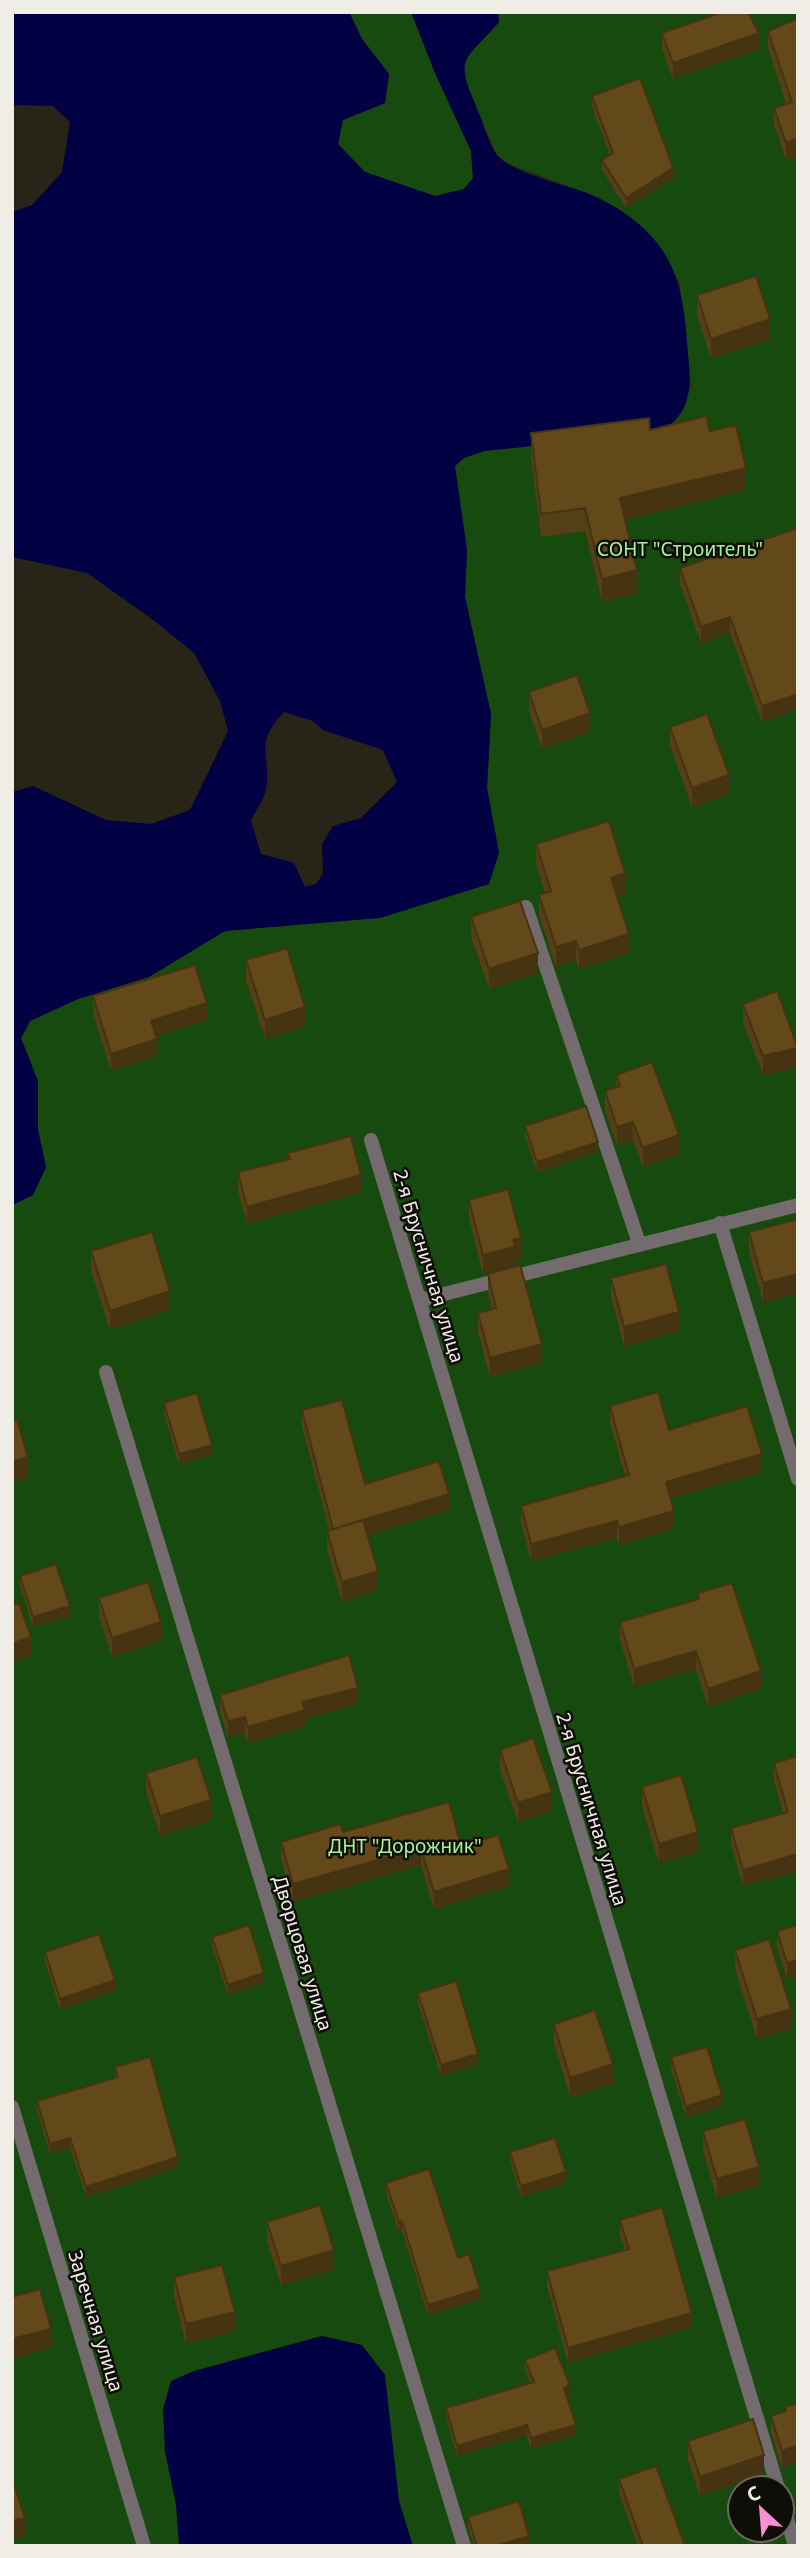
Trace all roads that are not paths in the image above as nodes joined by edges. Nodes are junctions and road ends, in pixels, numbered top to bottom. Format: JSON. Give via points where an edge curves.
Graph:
{"nodes":[{"id":1,"x":526,"y":907,"type":"dead end"},
{"id":2,"x":371,"y":1140,"type":"dead end"},
{"id":3,"x":798,"y":1205,"type":"edge"},
{"id":4,"x":720,"y":1223,"type":"junction"},
{"id":5,"x":639,"y":1243,"type":"junction"},
{"id":6,"x":420,"y":1300,"type":"junction"},
{"id":7,"x":106,"y":1372,"type":"dead end"},
{"id":8,"x":798,"y":1479,"type":"edge"},
{"id":9,"x":12,"y":2107,"type":"edge"},
{"id":10,"x":774,"y":2474,"type":"edge"},
{"id":11,"x":144,"y":2546,"type":"edge"},
{"id":12,"x":464,"y":2546,"type":"edge"}],
"edges":[{"from":1,"to":5,"type":"street"},
{"from":2,"to":6,"type":"street","name":"2-я Брусничная улица"},
{"from":3,"to":4,"type":"street"},
{"from":4,"to":5,"type":"street"},
{"from":4,"to":8,"type":"street"},
{"from":5,"to":6,"type":"street"},
{"from":6,"to":10,"type":"street","name":"2-я Брусничная улица"},
{"from":7,"to":12,"type":"street","name":"Дворцовая улица"},
{"from":9,"to":11,"type":"street","name":"Заречная улица"}]}
